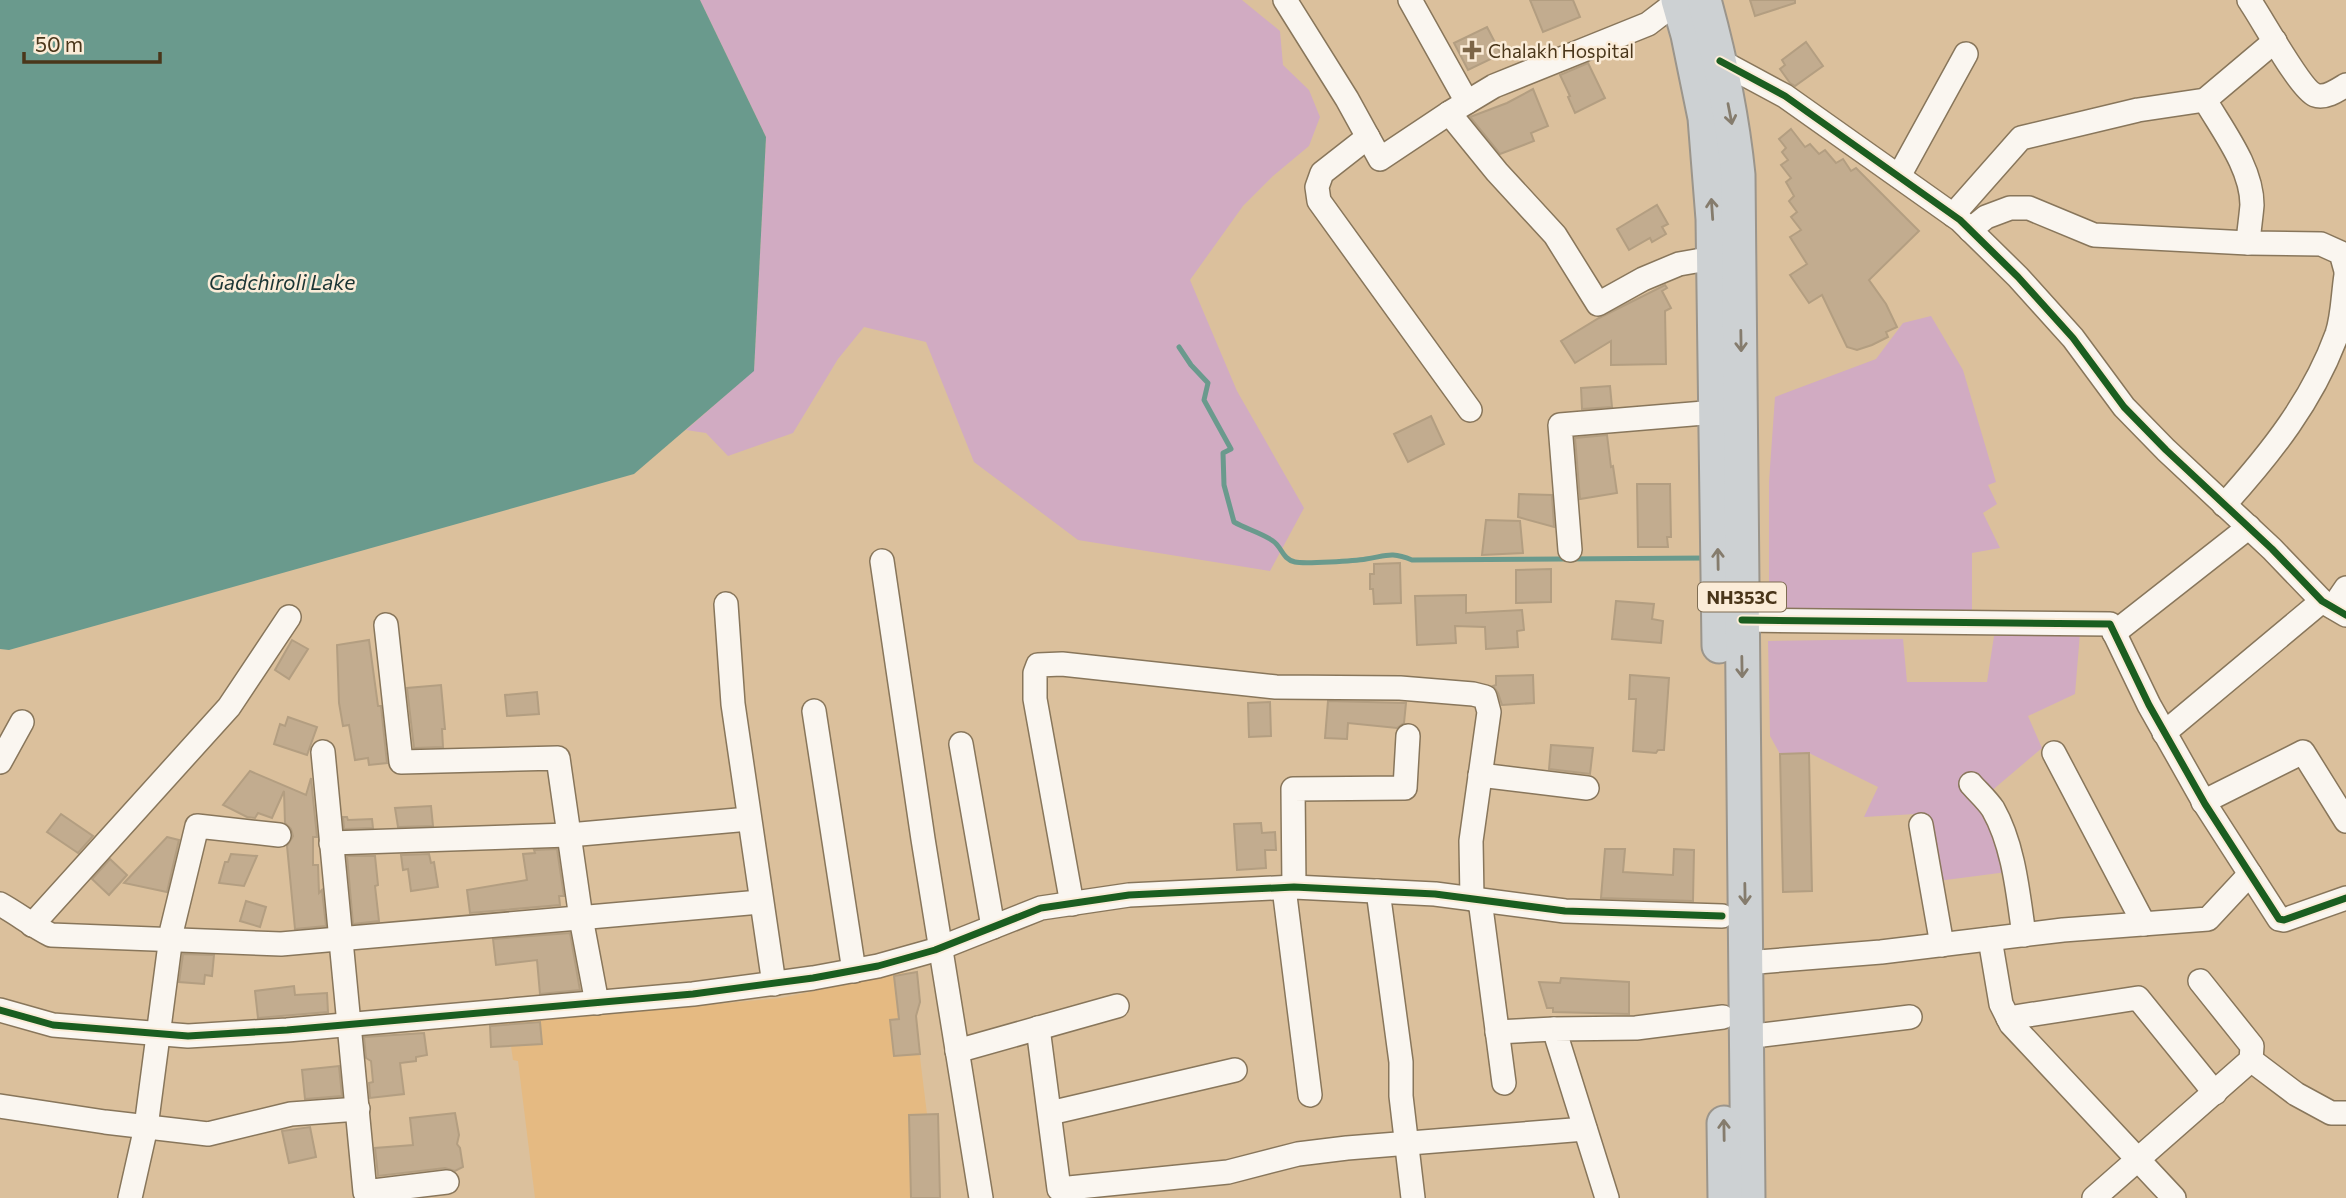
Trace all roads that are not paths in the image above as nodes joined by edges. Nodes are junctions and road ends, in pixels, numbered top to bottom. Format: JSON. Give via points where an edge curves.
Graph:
{"nodes":[{"id":1,"x":1285,"y":0,"type":"edge"},
{"id":2,"x":1410,"y":0,"type":"edge"},
{"id":3,"x":1678,"y":0,"type":"edge"},
{"id":4,"x":1704,"y":0,"type":"edge"},
{"id":5,"x":2249,"y":0,"type":"edge"},
{"id":6,"x":2275,"y":41,"type":"junction"},
{"id":7,"x":1966,"y":54,"type":"dead end"},
{"id":8,"x":1720,"y":61,"type":"junction"},
{"id":9,"x":2346,"y":85,"type":"edge"},
{"id":10,"x":2205,"y":100,"type":"junction"},
{"id":11,"x":1458,"y":107,"type":"junction"},
{"id":12,"x":1368,"y":137,"type":"junction"},
{"id":13,"x":1899,"y":176,"type":"junction"},
{"id":14,"x":1961,"y":223,"type":"junction"},
{"id":15,"x":2248,"y":243,"type":"junction"},
{"id":16,"x":1713,"y":258,"type":"junction"},
{"id":17,"x":2346,"y":273,"type":"edge"},
{"id":18,"x":1470,"y":410,"type":"dead end"},
{"id":19,"x":1716,"y":412,"type":"junction"},
{"id":20,"x":2224,"y":505,"type":"junction"},
{"id":21,"x":2249,"y":527,"type":"junction"},
{"id":22,"x":1570,"y":550,"type":"dead end"},
{"id":23,"x":882,"y":561,"type":"dead end"},
{"id":24,"x":2346,"y":588,"type":"edge"},
{"id":25,"x":726,"y":604,"type":"dead end"},
{"id":26,"x":2334,"y":608,"type":"edge"},
{"id":27,"x":289,"y":617,"type":"dead end"},
{"id":28,"x":1742,"y":620,"type":"junction"},
{"id":29,"x":386,"y":625,"type":"dead end"},
{"id":30,"x":2115,"y":633,"type":"junction"},
{"id":31,"x":814,"y":711,"type":"dead end"},
{"id":32,"x":22,"y":722,"type":"dead end"},
{"id":33,"x":2164,"y":733,"type":"junction"},
{"id":34,"x":1408,"y":736,"type":"dead end"},
{"id":35,"x":961,"y":744,"type":"dead end"},
{"id":36,"x":323,"y":752,"type":"dead end"},
{"id":37,"x":2054,"y":753,"type":"dead end"},
{"id":38,"x":0,"y":762,"type":"edge"},
{"id":39,"x":1480,"y":775,"type":"junction"},
{"id":40,"x":1971,"y":784,"type":"dead end"},
{"id":41,"x":1587,"y":788,"type":"dead end"},
{"id":42,"x":2203,"y":802,"type":"junction"},
{"id":43,"x":749,"y":820,"type":"junction"},
{"id":44,"x":2346,"y":821,"type":"edge"},
{"id":45,"x":1921,"y":825,"type":"dead end"},
{"id":46,"x":279,"y":835,"type":"dead end"},
{"id":47,"x":569,"y":835,"type":"junction"},
{"id":48,"x":331,"y":843,"type":"junction"},
{"id":49,"x":2250,"y":874,"type":"junction"},
{"id":50,"x":1289,"y":888,"type":"junction"},
{"id":51,"x":1378,"y":891,"type":"junction"},
{"id":52,"x":2346,"y":898,"type":"edge"},
{"id":53,"x":1476,"y":900,"type":"junction"},
{"id":54,"x":760,"y":902,"type":"junction"},
{"id":55,"x":0,"y":904,"type":"edge"},
{"id":56,"x":1072,"y":904,"type":"junction"},
{"id":57,"x":1722,"y":916,"type":"junction"},
{"id":58,"x":581,"y":918,"type":"junction"},
{"id":59,"x":2144,"y":924,"type":"junction"},
{"id":60,"x":32,"y":925,"type":"junction"},
{"id":61,"x":993,"y":927,"type":"junction"},
{"id":62,"x":2024,"y":935,"type":"junction"},
{"id":63,"x":171,"y":939,"type":"junction"},
{"id":64,"x":1990,"y":939,"type":"junction"},
{"id":65,"x":343,"y":940,"type":"junction"},
{"id":66,"x":1942,"y":945,"type":"junction"},
{"id":67,"x":940,"y":948,"type":"junction"},
{"id":68,"x":1745,"y":962,"type":"junction"},
{"id":69,"x":854,"y":971,"type":"junction"},
{"id":70,"x":2200,"y":981,"type":"dead end"},
{"id":71,"x":774,"y":984,"type":"junction"},
{"id":72,"x":597,"y":1003,"type":"junction"},
{"id":73,"x":1116,"y":1006,"type":"dead end"},
{"id":74,"x":0,"y":1010,"type":"edge"},
{"id":75,"x":1910,"y":1017,"type":"dead end"},
{"id":76,"x":2008,"y":1018,"type":"junction"},
{"id":77,"x":348,"y":1024,"type":"junction"},
{"id":78,"x":1735,"y":1027,"type":"junction"},
{"id":79,"x":1038,"y":1028,"type":"junction"},
{"id":80,"x":1553,"y":1029,"type":"junction"},
{"id":81,"x":1497,"y":1032,"type":"junction"},
{"id":82,"x":158,"y":1034,"type":"junction"},
{"id":83,"x":957,"y":1051,"type":"junction"},
{"id":84,"x":2251,"y":1060,"type":"junction"},
{"id":85,"x":1235,"y":1070,"type":"dead end"},
{"id":86,"x":1504,"y":1083,"type":"dead end"},
{"id":87,"x":2215,"y":1093,"type":"junction"},
{"id":88,"x":1310,"y":1095,"type":"dead end"},
{"id":89,"x":0,"y":1107,"type":"edge"},
{"id":90,"x":358,"y":1109,"type":"junction"},
{"id":91,"x":2346,"y":1112,"type":"edge"},
{"id":92,"x":1050,"y":1113,"type":"junction"},
{"id":93,"x":146,"y":1127,"type":"junction"},
{"id":94,"x":1585,"y":1129,"type":"junction"},
{"id":95,"x":1408,"y":1142,"type":"junction"},
{"id":96,"x":2137,"y":1160,"type":"junction"},
{"id":97,"x":447,"y":1182,"type":"dead end"},
{"id":98,"x":1725,"y":1195,"type":"edge"},
{"id":99,"x":130,"y":1198,"type":"edge"},
{"id":100,"x":981,"y":1198,"type":"edge"},
{"id":101,"x":1413,"y":1198,"type":"edge"},
{"id":102,"x":1607,"y":1198,"type":"edge"},
{"id":103,"x":2094,"y":1198,"type":"edge"},
{"id":104,"x":2174,"y":1198,"type":"edge"}],
"edges":[{"from":1,"to":12,"type":"street"},
{"from":2,"to":11,"type":"street"},
{"from":3,"to":11,"type":"street","via":[[1648,24],[1494,86]]},
{"from":16,"to":3,"type":"highway","number":"NH353C","one_way":true,"via":[[1705,118]]},
{"from":4,"to":8,"type":"highway","number":"NH353C"},
{"from":5,"to":6,"type":"street"},
{"from":6,"to":9,"type":"street","via":[[2314,94],[2323,96]]},
{"from":6,"to":10,"type":"street"},
{"from":7,"to":13,"type":"street"},
{"from":8,"to":13,"type":"street","via":[[1785,96]]},
{"from":8,"to":28,"type":"highway","number":"NH353C","one_way":true,"via":[[1738,175]]},
{"from":10,"to":14,"type":"street","via":[[2138,110],[2021,138]]},
{"from":10,"to":15,"type":"street","via":[[2246,177],[2252,202]]},
{"from":11,"to":12,"type":"street","via":[[1380,159]]},
{"from":11,"to":16,"type":"street","via":[[1497,172],[1555,235],[1598,304],[1679,264]]},
{"from":12,"to":18,"type":"street","via":[[1322,173],[1319,201]]},
{"from":13,"to":14,"type":"street"},
{"from":14,"to":15,"type":"street","via":[[2010,208],[2029,208],[2094,235]]},
{"from":14,"to":20,"type":"street","via":[[2073,338],[2124,407]]},
{"from":15,"to":17,"type":"street","via":[[2320,244],[2341,253]]},
{"from":16,"to":19,"type":"highway","number":"NH353C"},
{"from":17,"to":20,"type":"street","via":[[2338,331],[2309,396],[2266,459]]},
{"from":19,"to":22,"type":"street","via":[[1560,425]]},
{"from":57,"to":19,"type":"highway","number":"NH353C","one_way":true},
{"from":20,"to":21,"type":"street"},
{"from":21,"to":26,"type":"street"},
{"from":21,"to":30,"type":"street"},
{"from":23,"to":67,"type":"street"},
{"from":24,"to":26,"type":"street"},
{"from":25,"to":43,"type":"street","via":[[733,704]]},
{"from":26,"to":33,"type":"street"},
{"from":27,"to":60,"type":"street","via":[[229,707]]},
{"from":28,"to":30,"type":"street","via":[[2110,624]]},
{"from":28,"to":68,"type":"highway","number":"NH353C","one_way":true},
{"from":29,"to":47,"type":"street","via":[[401,762],[558,758]]},
{"from":30,"to":33,"type":"street"},
{"from":31,"to":69,"type":"street"},
{"from":32,"to":38,"type":"street"},
{"from":33,"to":42,"type":"street"},
{"from":34,"to":50,"type":"street","via":[[1405,788],[1293,789]]},
{"from":35,"to":61,"type":"street"},
{"from":36,"to":48,"type":"street"},
{"from":37,"to":59,"type":"street"},
{"from":39,"to":41,"type":"street"},
{"from":39,"to":53,"type":"street","via":[[1471,841]]},
{"from":39,"to":56,"type":"street","via":[[1489,712],[1485,697],[1473,694],[1379,687],[1276,687],[1038,665],[1035,699]]},
{"from":40,"to":62,"type":"street","via":[[1992,806],[2002,829]]},
{"from":42,"to":44,"type":"street","via":[[2303,752]]},
{"from":42,"to":49,"type":"street"},
{"from":43,"to":47,"type":"street"},
{"from":43,"to":54,"type":"street"},
{"from":45,"to":66,"type":"street"},
{"from":46,"to":63,"type":"street","via":[[197,825]]},
{"from":47,"to":48,"type":"street"},
{"from":47,"to":58,"type":"street"},
{"from":48,"to":65,"type":"street"},
{"from":49,"to":52,"type":"street","via":[[2279,919]]},
{"from":49,"to":59,"type":"street","via":[[2208,919]]},
{"from":50,"to":51,"type":"street"},
{"from":50,"to":56,"type":"street","via":[[1129,895]]},
{"from":50,"to":88,"type":"street"},
{"from":51,"to":53,"type":"street"},
{"from":51,"to":95,"type":"street"},
{"from":53,"to":57,"type":"street","via":[[1565,911]]},
{"from":53,"to":81,"type":"street"},
{"from":54,"to":58,"type":"street"},
{"from":54,"to":71,"type":"street"},
{"from":55,"to":60,"type":"street"},
{"from":56,"to":61,"type":"street","via":[[1041,908]]},
{"from":57,"to":78,"type":"highway","number":"NH353C"},
{"from":58,"to":65,"type":"street"},
{"from":58,"to":72,"type":"street"},
{"from":59,"to":62,"type":"street"},
{"from":60,"to":63,"type":"street","via":[[51,935]]},
{"from":61,"to":67,"type":"street"},
{"from":62,"to":64,"type":"street"},
{"from":63,"to":65,"type":"street","via":[[281,944]]},
{"from":63,"to":82,"type":"street"},
{"from":64,"to":66,"type":"street"},
{"from":64,"to":76,"type":"street","via":[[2001,1004]]},
{"from":65,"to":77,"type":"street"},
{"from":66,"to":68,"type":"street"},
{"from":67,"to":69,"type":"street"},
{"from":67,"to":83,"type":"street"},
{"from":68,"to":78,"type":"highway","number":"NH353C"},
{"from":69,"to":71,"type":"street"},
{"from":70,"to":84,"type":"street","via":[[2252,1046]]},
{"from":71,"to":72,"type":"street"},
{"from":72,"to":77,"type":"street"},
{"from":73,"to":79,"type":"street"},
{"from":74,"to":82,"type":"street","via":[[53,1025]]},
{"from":75,"to":78,"type":"street"},
{"from":76,"to":87,"type":"street","via":[[2138,998]]},
{"from":76,"to":96,"type":"street"},
{"from":77,"to":82,"type":"street","via":[[188,1036]]},
{"from":77,"to":90,"type":"street"},
{"from":78,"to":80,"type":"street"},
{"from":78,"to":98,"type":"highway","number":"NH353C"},
{"from":79,"to":83,"type":"street"},
{"from":79,"to":92,"type":"street"},
{"from":80,"to":81,"type":"street"},
{"from":80,"to":94,"type":"street"},
{"from":81,"to":86,"type":"street"},
{"from":82,"to":93,"type":"street"},
{"from":83,"to":100,"type":"street"},
{"from":84,"to":87,"type":"street"},
{"from":84,"to":91,"type":"street","via":[[2319,1107],[2331,1113]]},
{"from":85,"to":92,"type":"street"},
{"from":87,"to":96,"type":"street"},
{"from":89,"to":93,"type":"street"},
{"from":90,"to":93,"type":"street","via":[[291,1114],[208,1134]]},
{"from":90,"to":97,"type":"street","via":[[365,1192]]},
{"from":92,"to":95,"type":"street","via":[[1059,1189],[1228,1172],[1298,1154]]},
{"from":93,"to":99,"type":"street"},
{"from":94,"to":95,"type":"street"},
{"from":94,"to":102,"type":"street"},
{"from":95,"to":101,"type":"street"},
{"from":96,"to":103,"type":"street"},
{"from":96,"to":104,"type":"street"}]}
